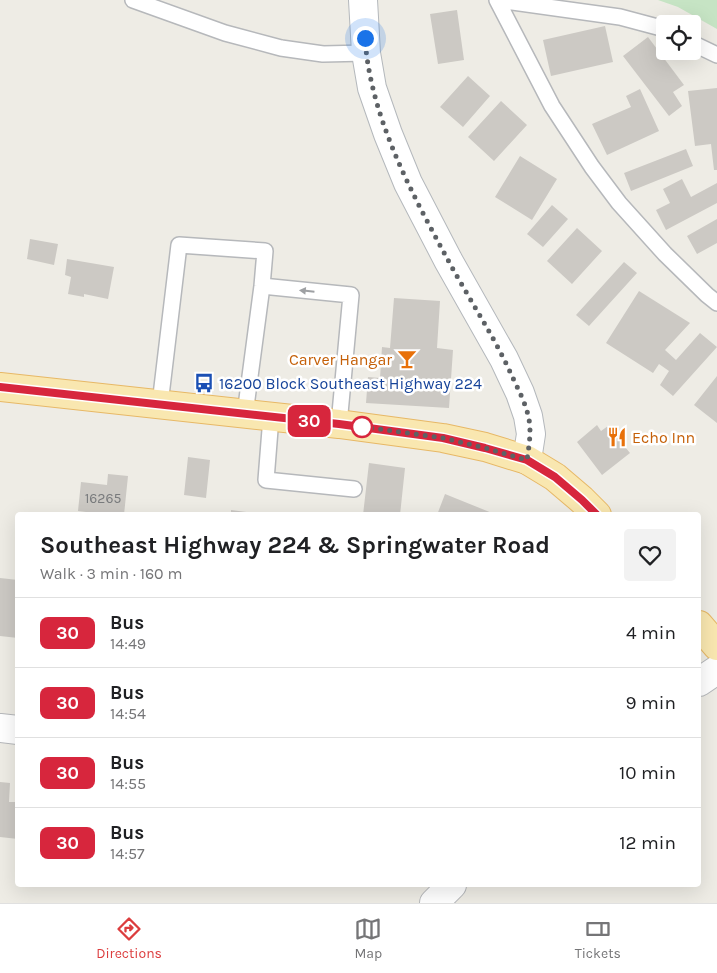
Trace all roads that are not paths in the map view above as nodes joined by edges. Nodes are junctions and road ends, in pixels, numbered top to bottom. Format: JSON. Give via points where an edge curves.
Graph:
{"nodes":[{"id":1,"x":133,"y":0,"type":"edge"},
{"id":2,"x":497,"y":0,"type":"edge"},
{"id":3,"x":362,"y":3,"type":"edge"},
{"id":4,"x":656,"y":27,"type":"edge"},
{"id":5,"x":701,"y":47,"type":"edge"},
{"id":6,"x":366,"y":53,"type":"junction"},
{"id":7,"x":717,"y":55,"type":"edge"},
{"id":8,"x":262,"y":286,"type":"junction"},
{"id":9,"x":717,"y":304,"type":"edge"},
{"id":10,"x":0,"y":387,"type":"edge"},
{"id":11,"x":160,"y":404,"type":"junction"},
{"id":12,"x":258,"y":415,"type":"junction"},
{"id":13,"x":339,"y":424,"type":"junction"},
{"id":14,"x":527,"y":460,"type":"junction"},
{"id":15,"x":354,"y":489,"type":"dead end"},
{"id":16,"x":594,"y":512,"type":"edge"},
{"id":17,"x":701,"y":627,"type":"edge"},
{"id":18,"x":717,"y":646,"type":"edge"},
{"id":19,"x":717,"y":670,"type":"edge"},
{"id":20,"x":701,"y":681,"type":"edge"},
{"id":21,"x":0,"y":728,"type":"edge"},
{"id":22,"x":15,"y":730,"type":"edge"},
{"id":23,"x":450,"y":887,"type":"edge"},
{"id":24,"x":434,"y":903,"type":"edge"}],
"edges":[{"from":1,"to":6,"type":"lane","via":[[225,33],[281,48],[323,54]]},
{"from":2,"to":4,"type":"lane","via":[[620,17]]},
{"from":2,"to":9,"type":"lane","via":[[552,106],[592,167],[665,254]]},
{"from":3,"to":6,"type":"main road"},
{"from":5,"to":7,"type":"lane"},
{"from":6,"to":14,"type":"main road","via":[[372,88],[408,183],[520,393],[531,434]]},
{"from":8,"to":11,"type":"lane","via":[[265,251],[179,245]]},
{"from":8,"to":12,"type":"lane"},
{"from":13,"to":8,"type":"lane","one_way":true,"via":[[352,295]]},
{"from":10,"to":11,"type":"main road"},
{"from":11,"to":12,"type":"main road"},
{"from":12,"to":13,"type":"main road"},
{"from":12,"to":15,"type":"lane","via":[[266,480]]},
{"from":13,"to":14,"type":"main road","via":[[443,438]]},
{"from":14,"to":16,"type":"main road","via":[[555,477]]},
{"from":17,"to":18,"type":"main road"},
{"from":19,"to":20,"type":"main road"},
{"from":21,"to":22,"type":"main road"},
{"from":23,"to":24,"type":"main road"}]}
